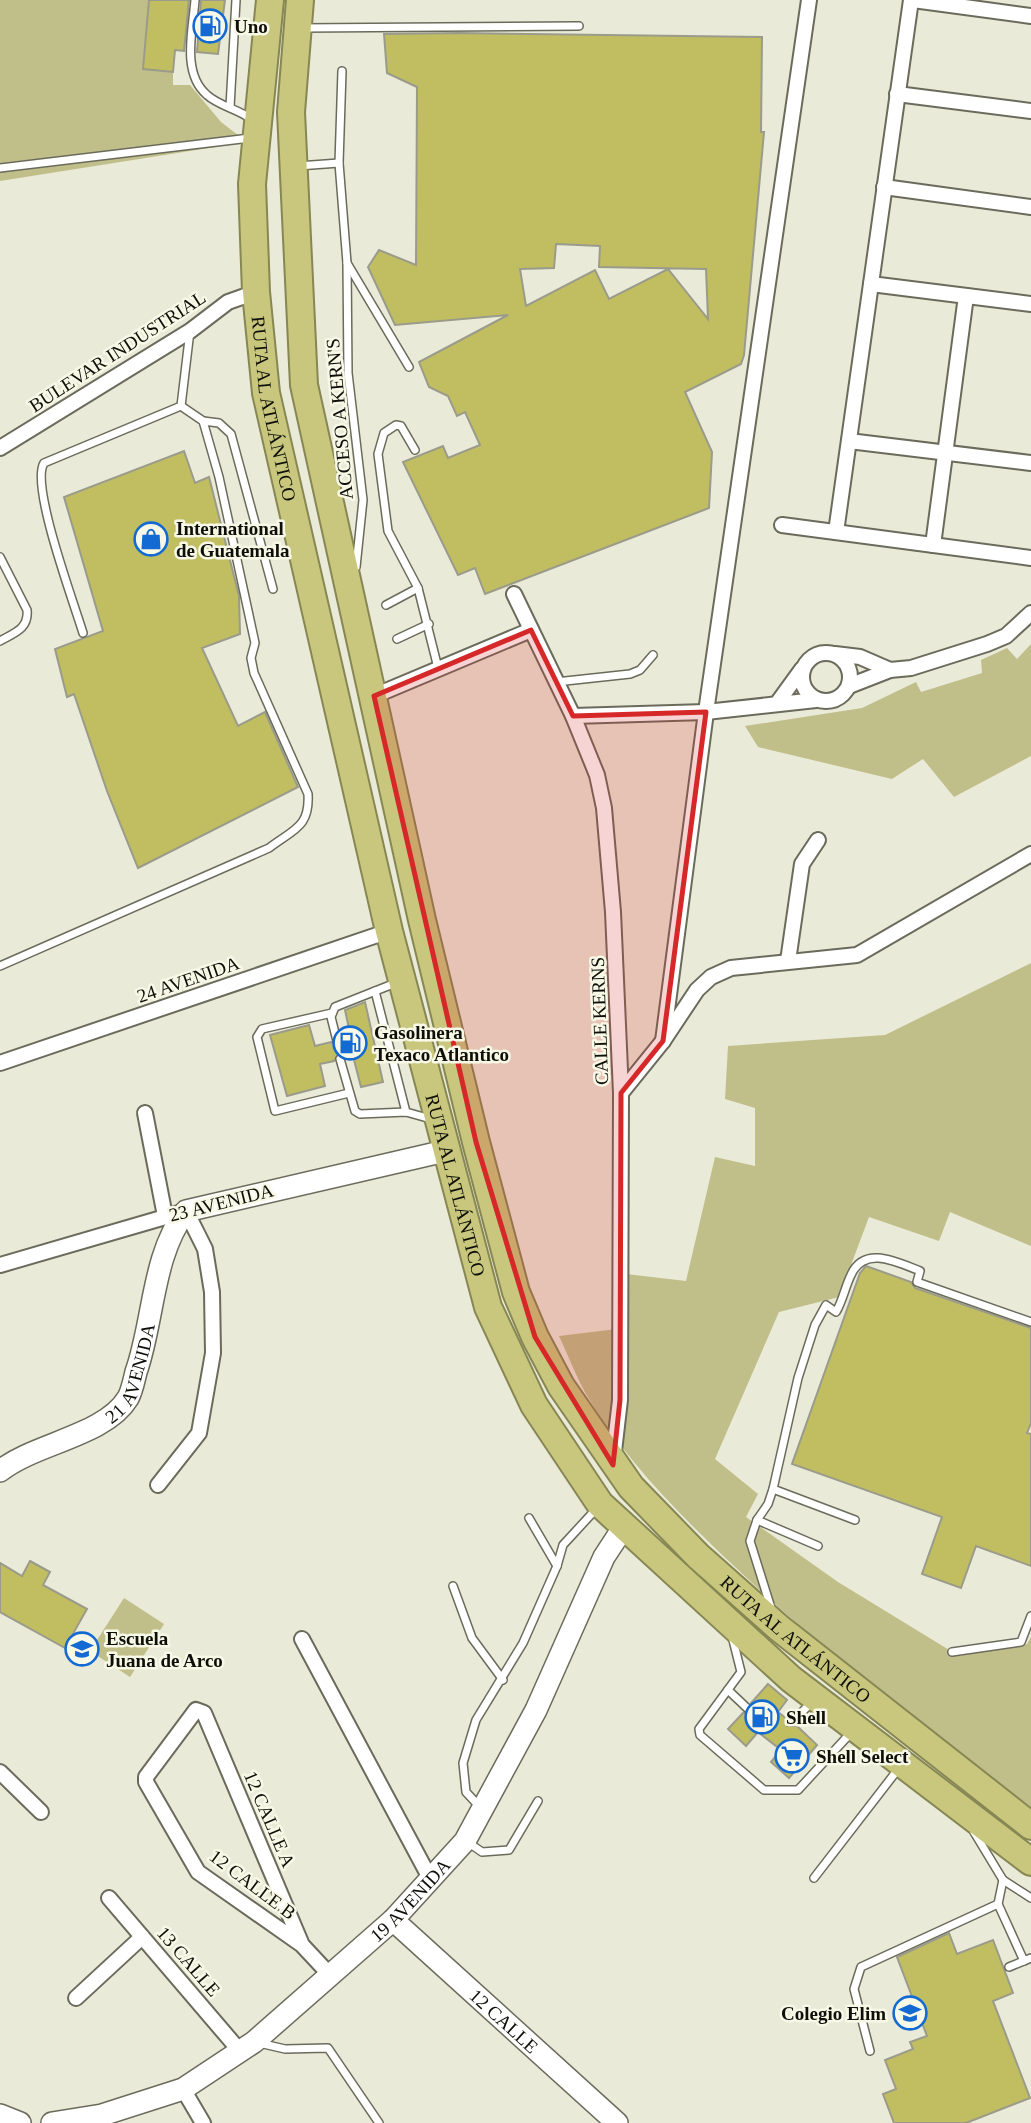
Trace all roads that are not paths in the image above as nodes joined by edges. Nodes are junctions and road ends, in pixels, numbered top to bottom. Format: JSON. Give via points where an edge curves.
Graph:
{"nodes":[{"id":1,"x":195,"y":0,"type":"edge"},
{"id":2,"x":236,"y":0,"type":"edge"},
{"id":3,"x":270,"y":0,"type":"edge"},
{"id":4,"x":300,"y":0,"type":"edge"},
{"id":5,"x":808,"y":0,"type":"edge"},
{"id":6,"x":912,"y":0,"type":"edge"},
{"id":7,"x":1004,"y":6,"type":"edge"},
{"id":8,"x":1031,"y":16,"type":"edge"},
{"id":9,"x":579,"y":26,"type":"dead end"},
{"id":10,"x":298,"y":28,"type":"junction"},
{"id":11,"x":342,"y":71,"type":"dead end"},
{"id":12,"x":897,"y":93,"type":"junction"},
{"id":13,"x":230,"y":107,"type":"junction"},
{"id":14,"x":1031,"y":111,"type":"edge"},
{"id":15,"x":258,"y":132,"type":"junction"},
{"id":16,"x":339,"y":163,"type":"junction"},
{"id":17,"x":293,"y":167,"type":"junction"},
{"id":18,"x":0,"y":168,"type":"edge"},
{"id":19,"x":884,"y":187,"type":"junction"},
{"id":20,"x":1031,"y":207,"type":"edge"},
{"id":21,"x":346,"y":264,"type":"junction"},
{"id":22,"x":871,"y":284,"type":"junction"},
{"id":23,"x":256,"y":292,"type":"junction"},
{"id":24,"x":966,"y":296,"type":"junction"},
{"id":25,"x":1031,"y":304,"type":"edge"},
{"id":26,"x":190,"y":331,"type":"junction"},
{"id":27,"x":409,"y":368,"type":"dead end"},
{"id":28,"x":181,"y":406,"type":"junction"},
{"id":29,"x":203,"y":421,"type":"junction"},
{"id":30,"x":849,"y":441,"type":"junction"},
{"id":31,"x":0,"y":448,"type":"edge"},
{"id":32,"x":415,"y":450,"type":"dead end"},
{"id":33,"x":945,"y":453,"type":"junction"},
{"id":34,"x":1031,"y":463,"type":"edge"},
{"id":35,"x":782,"y":524,"type":"dead end"},
{"id":36,"x":836,"y":532,"type":"junction"},
{"id":37,"x":933,"y":545,"type":"junction"},
{"id":38,"x":0,"y":557,"type":"edge"},
{"id":39,"x":1031,"y":558,"type":"edge"},
{"id":40,"x":418,"y":588,"type":"junction"},
{"id":41,"x":273,"y":589,"type":"dead end"},
{"id":42,"x":514,"y":594,"type":"dead end"},
{"id":43,"x":386,"y":605,"type":"dead end"},
{"id":44,"x":354,"y":613,"type":"junction"},
{"id":45,"x":1031,"y":613,"type":"edge"},
{"id":46,"x":429,"y":624,"type":"junction"},
{"id":47,"x":531,"y":630,"type":"junction"},
{"id":48,"x":83,"y":633,"type":"dead end"},
{"id":49,"x":397,"y":639,"type":"dead end"},
{"id":50,"x":0,"y":642,"type":"edge"},
{"id":51,"x":835,"y":654,"type":"junction"},
{"id":52,"x":653,"y":655,"type":"dead end"},
{"id":53,"x":438,"y":668,"type":"junction"},
{"id":54,"x":803,"y":668,"type":"junction"},
{"id":55,"x":890,"y":670,"type":"junction"},
{"id":56,"x":556,"y":682,"type":"junction"},
{"id":57,"x":849,"y":686,"type":"junction"},
{"id":58,"x":373,"y":696,"type":"junction"},
{"id":59,"x":816,"y":700,"type":"junction"},
{"id":60,"x":778,"y":702,"type":"junction"},
{"id":61,"x":706,"y":712,"type":"junction"},
{"id":62,"x":573,"y":716,"type":"junction"},
{"id":63,"x":818,"y":839,"type":"dead end"},
{"id":64,"x":1031,"y":854,"type":"edge"},
{"id":65,"x":389,"y":931,"type":"junction"},
{"id":66,"x":788,"y":961,"type":"junction"},
{"id":67,"x":0,"y":967,"type":"edge"},
{"id":68,"x":402,"y":981,"type":"junction"},
{"id":69,"x":375,"y":991,"type":"junction"},
{"id":70,"x":332,"y":1013,"type":"junction"},
{"id":71,"x":337,"y":1041,"type":"dead end"},
{"id":72,"x":663,"y":1041,"type":"junction"},
{"id":73,"x":340,"y":1059,"type":"dead end"},
{"id":74,"x":0,"y":1063,"type":"edge"},
{"id":75,"x":349,"y":1093,"type":"junction"},
{"id":76,"x":621,"y":1093,"type":"junction"},
{"id":77,"x":406,"y":1112,"type":"junction"},
{"id":78,"x":145,"y":1113,"type":"dead end"},
{"id":79,"x":437,"y":1121,"type":"junction"},
{"id":80,"x":445,"y":1151,"type":"junction"},
{"id":81,"x":176,"y":1213,"type":"junction"},
{"id":82,"x":0,"y":1265,"type":"edge"},
{"id":83,"x":1031,"y":1322,"type":"edge"},
{"id":84,"x":613,"y":1465,"type":"junction"},
{"id":85,"x":0,"y":1471,"type":"edge"},
{"id":86,"x":158,"y":1485,"type":"dead end"},
{"id":87,"x":773,"y":1489,"type":"junction"},
{"id":88,"x":600,"y":1504,"type":"junction"},
{"id":89,"x":528,"y":1518,"type":"dead end"},
{"id":90,"x":757,"y":1520,"type":"junction"},
{"id":91,"x":855,"y":1520,"type":"dead end"},
{"id":92,"x":623,"y":1528,"type":"junction"},
{"id":93,"x":818,"y":1546,"type":"dead end"},
{"id":94,"x":557,"y":1566,"type":"junction"},
{"id":95,"x":453,"y":1586,"type":"dead end"},
{"id":96,"x":1031,"y":1616,"type":"edge"},
{"id":97,"x":722,"y":1617,"type":"junction"},
{"id":98,"x":779,"y":1629,"type":"junction"},
{"id":99,"x":302,"y":1639,"type":"dead end"},
{"id":100,"x":952,"y":1652,"type":"dead end"},
{"id":101,"x":503,"y":1680,"type":"junction"},
{"id":102,"x":727,"y":1690,"type":"junction"},
{"id":103,"x":825,"y":1706,"type":"junction"},
{"id":104,"x":747,"y":1708,"type":"dead end"},
{"id":105,"x":201,"y":1710,"type":"joint"},
{"id":106,"x":792,"y":1722,"type":"dead end"},
{"id":107,"x":870,"y":1741,"type":"junction"},
{"id":108,"x":901,"y":1765,"type":"junction"},
{"id":109,"x":0,"y":1774,"type":"edge"},
{"id":110,"x":538,"y":1801,"type":"dead end"},
{"id":111,"x":482,"y":1809,"type":"junction"},
{"id":112,"x":41,"y":1812,"type":"dead end"},
{"id":113,"x":963,"y":1813,"type":"junction"},
{"id":114,"x":1031,"y":1826,"type":"edge"},
{"id":115,"x":465,"y":1841,"type":"junction"},
{"id":116,"x":1031,"y":1863,"type":"edge"},
{"id":117,"x":814,"y":1878,"type":"dead end"},
{"id":118,"x":431,"y":1880,"type":"junction"},
{"id":119,"x":1003,"y":1880,"type":"junction"},
{"id":120,"x":109,"y":1898,"type":"dead end"},
{"id":121,"x":1031,"y":1898,"type":"edge"},
{"id":122,"x":998,"y":1904,"type":"junction"},
{"id":123,"x":393,"y":1920,"type":"junction"},
{"id":124,"x":142,"y":1937,"type":"junction"},
{"id":125,"x":302,"y":1945,"type":"junction"},
{"id":126,"x":1027,"y":1959,"type":"edge"},
{"id":127,"x":1009,"y":1967,"type":"dead end"},
{"id":128,"x":330,"y":1975,"type":"junction"},
{"id":129,"x":76,"y":1998,"type":"dead end"},
{"id":130,"x":246,"y":2046,"type":"junction"},
{"id":131,"x":870,"y":2051,"type":"dead end"},
{"id":132,"x":183,"y":2089,"type":"junction"},
{"id":133,"x":0,"y":2115,"type":"edge"},
{"id":134,"x":103,"y":2119,"type":"edge"},
{"id":135,"x":20,"y":2123,"type":"edge"},
{"id":136,"x":52,"y":2123,"type":"edge"},
{"id":137,"x":203,"y":2123,"type":"edge"},
{"id":138,"x":379,"y":2123,"type":"edge"},
{"id":139,"x":617,"y":2123,"type":"edge"}],
"edges":[{"from":1,"to":13,"type":"lane","via":[[192,71],[208,96]]},
{"from":2,"to":13,"type":"lane"},
{"from":3,"to":15,"type":"highway","name":"RUTA AL ATLÁNTICO"},
{"from":4,"to":10,"type":"highway","name":"RUTA AL ATLÁNTICO"},
{"from":5,"to":61,"type":"street"},
{"from":6,"to":7,"type":"street"},
{"from":6,"to":12,"type":"street"},
{"from":7,"to":8,"type":"street"},
{"from":9,"to":10,"type":"lane"},
{"from":10,"to":17,"type":"highway","name":"RUTA AL ATLÁNTICO","via":[[291,112]]},
{"from":11,"to":16,"type":"lane","name":"ACCESO A KERN'S"},
{"from":12,"to":14,"type":"street"},
{"from":12,"to":19,"type":"street"},
{"from":13,"to":15,"type":"lane"},
{"from":15,"to":18,"type":"lane"},
{"from":15,"to":23,"type":"highway","name":"RUTA AL ATLÁNTICO","via":[[252,184]]},
{"from":16,"to":17,"type":"lane"},
{"from":16,"to":21,"type":"lane","name":"ACCESO A KERN'S"},
{"from":17,"to":44,"type":"highway","name":"RUTA AL ATLÁNTICO","via":[[304,385]]},
{"from":19,"to":20,"type":"street"},
{"from":19,"to":22,"type":"street"},
{"from":21,"to":27,"type":"lane"},
{"from":21,"to":44,"type":"lane","name":"ACCESO A KERN'S","via":[[348,373],[363,500]]},
{"from":22,"to":24,"type":"street"},
{"from":22,"to":30,"type":"street"},
{"from":23,"to":26,"type":"street","name":"BULEVAR INDUSTRIAL","via":[[228,302]]},
{"from":23,"to":65,"type":"highway","name":"RUTA AL ATLÁNTICO","via":[[267,393]]},
{"from":24,"to":25,"type":"street"},
{"from":24,"to":33,"type":"street"},
{"from":26,"to":28,"type":"lane"},
{"from":26,"to":31,"type":"street","name":"BULEVAR INDUSTRIAL"},
{"from":28,"to":29,"type":"lane"},
{"from":28,"to":48,"type":"lane","via":[[41,466],[41,493]]},
{"from":29,"to":41,"type":"lane","via":[[219,423],[231,434]]},
{"from":29,"to":67,"type":"lane","via":[[254,643],[254,673],[308,794],[309,812],[304,822],[269,848]]},
{"from":30,"to":33,"type":"street"},
{"from":30,"to":36,"type":"street"},
{"from":32,"to":40,"type":"lane","via":[[396,425],[384,433],[378,454],[388,531]]},
{"from":33,"to":34,"type":"street"},
{"from":33,"to":37,"type":"street"},
{"from":35,"to":36,"type":"street"},
{"from":36,"to":37,"type":"street"},
{"from":37,"to":39,"type":"street"},
{"from":38,"to":50,"type":"lane","via":[[28,620]]},
{"from":40,"to":43,"type":"lane"},
{"from":40,"to":46,"type":"lane"},
{"from":42,"to":47,"type":"street","name":"CALLE KERNS"},
{"from":44,"to":58,"type":"highway","name":"RUTA AL ATLÁNTICO"},
{"from":45,"to":55,"type":"street","via":[[1006,636],[987,644],[911,668]]},
{"from":46,"to":49,"type":"lane"},
{"from":46,"to":53,"type":"lane"},
{"from":47,"to":53,"type":"street"},
{"from":47,"to":56,"type":"street","name":"CALLE KERNS"},
{"from":51,"to":54,"type":"street","via":[[816,654]]},
{"from":51,"to":55,"type":"street","via":[[860,657]]},
{"from":51,"to":57,"type":"street","via":[[848,667]]},
{"from":52,"to":56,"type":"lane","via":[[630,674]]},
{"from":53,"to":58,"type":"street"},
{"from":54,"to":59,"type":"street","via":[[803,687]]},
{"from":54,"to":60,"type":"street"},
{"from":55,"to":57,"type":"street"},
{"from":56,"to":62,"type":"street","name":"CALLE KERNS"},
{"from":57,"to":59,"type":"street","via":[[835,700]]},
{"from":58,"to":84,"type":"highway","name":"RUTA AL ATLÁNTICO","via":[[447,1024],[516,1292],[561,1386]]},
{"from":59,"to":60,"type":"street"},
{"from":60,"to":61,"type":"street"},
{"from":61,"to":62,"type":"street"},
{"from":61,"to":72,"type":"street"},
{"from":62,"to":76,"type":"street","name":"CALLE KERNS","via":[[597,775],[604,808]]},
{"from":63,"to":66,"type":"street","via":[[802,864]]},
{"from":64,"to":66,"type":"street","via":[[858,955]]},
{"from":65,"to":68,"type":"highway","name":"RUTA AL ATLÁNTICO"},
{"from":65,"to":74,"type":"street","name":"24 AVENIDA"},
{"from":66,"to":72,"type":"street","via":[[731,968],[711,977],[696,990]]},
{"from":68,"to":69,"type":"lane"},
{"from":68,"to":79,"type":"highway","name":"RUTA AL ATLÁNTICO"},
{"from":69,"to":70,"type":"lane","via":[[335,1007]]},
{"from":69,"to":77,"type":"lane"},
{"from":70,"to":71,"type":"lane"},
{"from":70,"to":75,"type":"lane","via":[[262,1029],[257,1037],[275,1111]]},
{"from":72,"to":76,"type":"street"},
{"from":73,"to":75,"type":"lane"},
{"from":75,"to":77,"type":"lane","via":[[352,1107],[360,1114]]},
{"from":76,"to":84,"type":"street","name":"CALLE KERNS","via":[[620,1400]]},
{"from":77,"to":79,"type":"lane"},
{"from":78,"to":81,"type":"street"},
{"from":79,"to":80,"type":"highway","name":"RUTA AL ATLÁNTICO"},
{"from":80,"to":81,"type":"street","name":"23 AVENIDA"},
{"from":80,"to":88,"type":"highway","name":"RUTA AL ATLÁNTICO","via":[[488,1307],[508,1354],[534,1405]]},
{"from":81,"to":82,"type":"street","name":"23 AVENIDA"},
{"from":81,"to":85,"type":"street","name":"21 AVENIDA","via":[[147,1340],[128,1398],[104,1422],[17,1457]]},
{"from":81,"to":86,"type":"street","via":[[205,1249],[212,1292],[213,1353],[199,1433]]},
{"from":83,"to":87,"type":"lane","via":[[917,1282],[920,1270],[879,1258],[861,1260],[836,1311],[826,1305],[815,1325],[787,1416]]},
{"from":84,"to":98,"type":"highway","name":"RUTA AL ATLÁNTICO","via":[[698,1556]]},
{"from":87,"to":90,"type":"lane"},
{"from":87,"to":91,"type":"lane"},
{"from":88,"to":92,"type":"highway","name":"RUTA AL ATLÁNTICO"},
{"from":88,"to":94,"type":"lane","via":[[563,1545]]},
{"from":89,"to":94,"type":"lane"},
{"from":90,"to":93,"type":"lane"},
{"from":90,"to":98,"type":"lane","via":[[750,1541],[752,1552]]},
{"from":92,"to":97,"type":"highway","name":"RUTA AL ATLÁNTICO"},
{"from":92,"to":111,"type":"street","name":"19 AVENIDA","via":[[604,1556],[536,1710]]},
{"from":94,"to":101,"type":"lane"},
{"from":95,"to":101,"type":"lane","via":[[472,1638]]},
{"from":96,"to":100,"type":"lane","via":[[1021,1642]]},
{"from":97,"to":102,"type":"lane","via":[[734,1641],[741,1672]]},
{"from":97,"to":103,"type":"highway","name":"RUTA AL ATLÁNTICO"},
{"from":98,"to":114,"type":"highway","name":"RUTA AL ATLÁNTICO"},
{"from":99,"to":118,"type":"street"},
{"from":101,"to":111,"type":"lane","via":[[476,1720],[463,1763],[466,1792]]},
{"from":102,"to":104,"type":"lane"},
{"from":102,"to":107,"type":"lane","via":[[699,1729],[700,1735],[764,1790],[798,1790],[847,1737]]},
{"from":103,"to":106,"type":"lane","via":[[809,1704]]},
{"from":103,"to":107,"type":"highway","name":"RUTA AL ATLÁNTICO"},
{"from":105,"to":125,"type":"street","name":"12 CALLE A"},
{"from":105,"to":125,"type":"street","name":"12 CALLE B","via":[[196,1710],[146,1777],[198,1872]]},
{"from":107,"to":108,"type":"highway","name":"RUTA AL ATLÁNTICO"},
{"from":108,"to":113,"type":"highway","name":"RUTA AL ATLÁNTICO"},
{"from":108,"to":117,"type":"lane"},
{"from":109,"to":112,"type":"street"},
{"from":110,"to":115,"type":"lane","via":[[509,1850],[482,1852]]},
{"from":111,"to":115,"type":"street","name":"19 AVENIDA"},
{"from":113,"to":116,"type":"highway","name":"RUTA AL ATLÁNTICO"},
{"from":113,"to":119,"type":"lane"},
{"from":115,"to":118,"type":"street","name":"19 AVENIDA"},
{"from":118,"to":123,"type":"street","name":"19 AVENIDA"},
{"from":119,"to":121,"type":"lane"},
{"from":119,"to":122,"type":"lane"},
{"from":120,"to":124,"type":"street","name":"13 CALLE"},
{"from":122,"to":126,"type":"lane"},
{"from":122,"to":131,"type":"lane","via":[[861,1966],[854,1989]]},
{"from":123,"to":128,"type":"street","name":"19 AVENIDA"},
{"from":123,"to":139,"type":"street","name":"12 CALLE"},
{"from":124,"to":129,"type":"street"},
{"from":124,"to":130,"type":"street","name":"13 CALLE"},
{"from":125,"to":128,"type":"street"},
{"from":126,"to":127,"type":"lane"},
{"from":128,"to":130,"type":"street","name":"19 AVENIDA"},
{"from":130,"to":132,"type":"street","name":"19 AVENIDA"},
{"from":130,"to":138,"type":"lane","via":[[328,2048]]},
{"from":132,"to":134,"type":"street","name":"19 AVENIDA"},
{"from":132,"to":137,"type":"street"},
{"from":133,"to":135,"type":"street"},
{"from":134,"to":136,"type":"street","name":"19 AVENIDA"}]}
